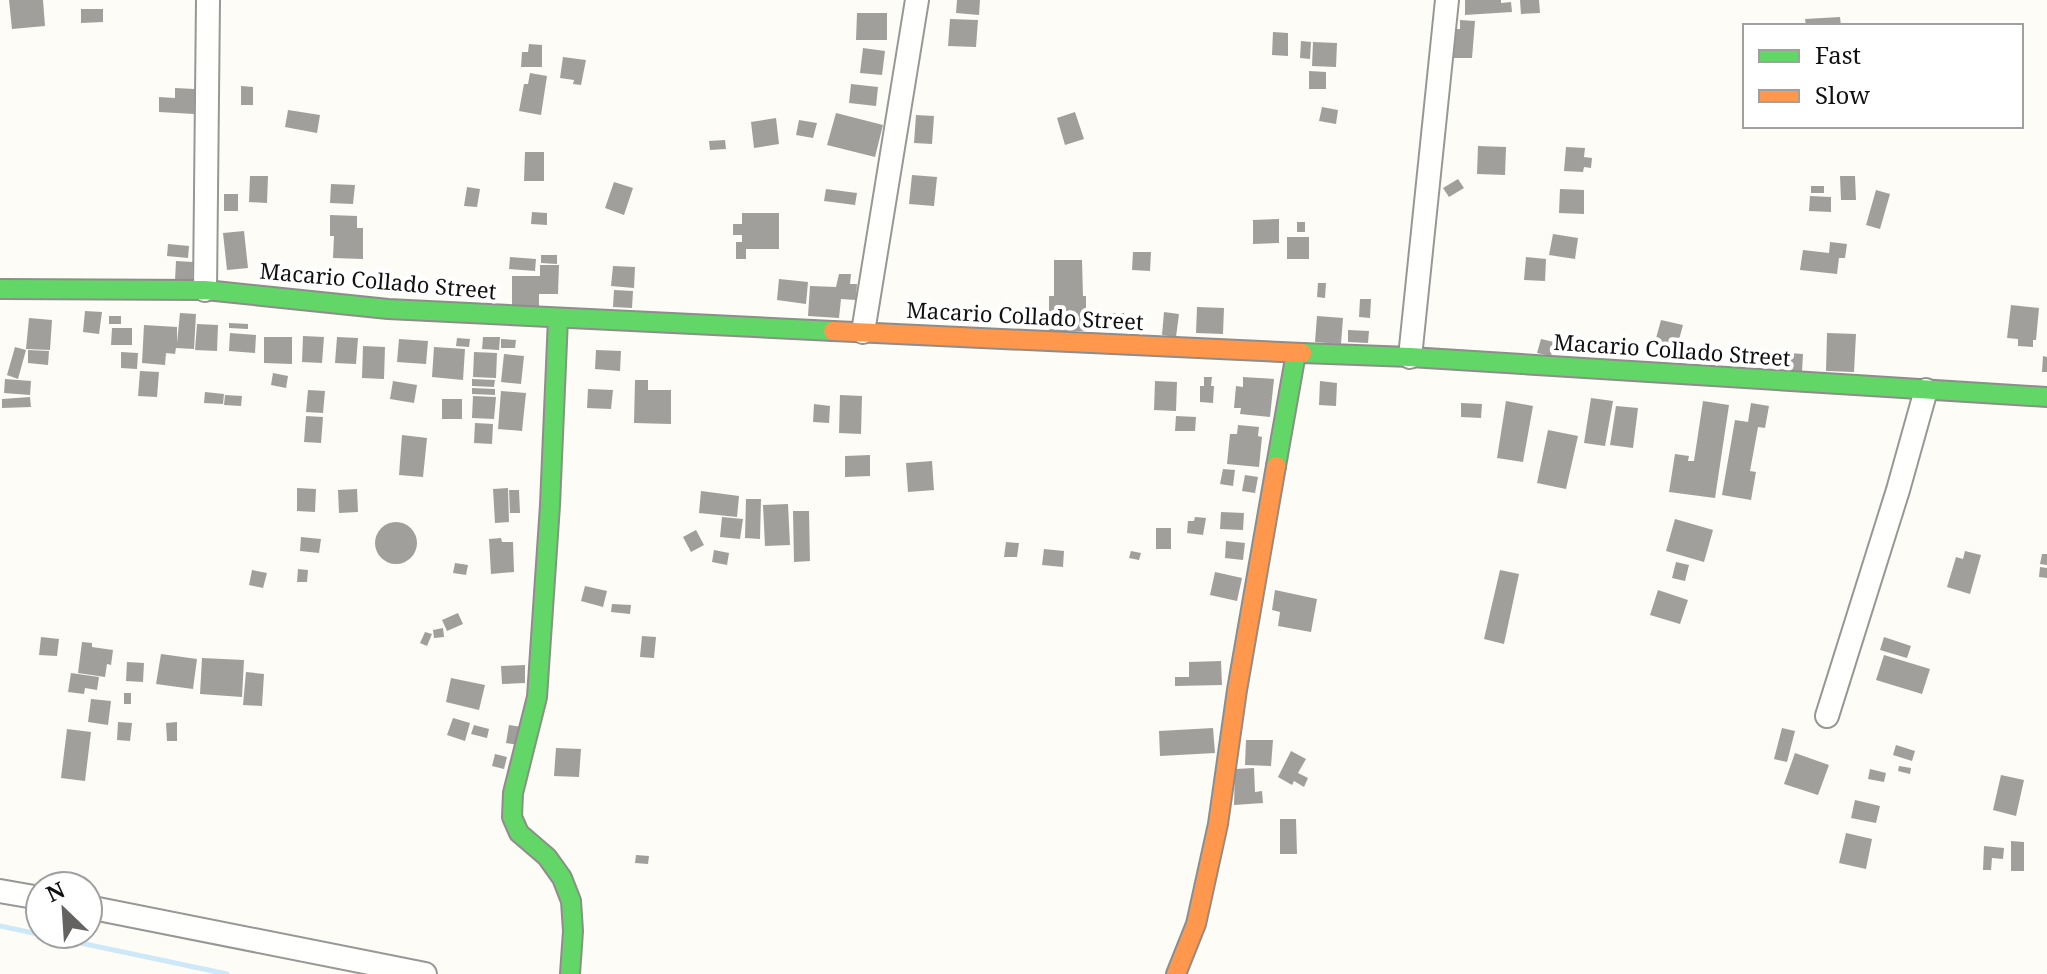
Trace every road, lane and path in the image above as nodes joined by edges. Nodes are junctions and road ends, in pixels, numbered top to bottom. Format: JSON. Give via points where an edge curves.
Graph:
{"nodes":[{"id":1,"x":208,"y":0,"type":"edge"},
{"id":2,"x":917,"y":0,"type":"edge"},
{"id":3,"x":1447,"y":0,"type":"edge"},
{"id":4,"x":0,"y":289,"type":"edge"},
{"id":5,"x":205,"y":290,"type":"junction"},
{"id":6,"x":558,"y":318,"type":"junction"},
{"id":7,"x":863,"y":332,"type":"junction"},
{"id":8,"x":1296,"y":353,"type":"junction"},
{"id":9,"x":1410,"y":357,"type":"junction"},
{"id":10,"x":1926,"y":390,"type":"junction"},
{"id":11,"x":2047,"y":397,"type":"edge"},
{"id":12,"x":1827,"y":716,"type":"dead end"},
{"id":13,"x":0,"y":891,"type":"edge"},
{"id":14,"x":24,"y":895,"type":"edge"},
{"id":15,"x":104,"y":910,"type":"edge"},
{"id":16,"x":425,"y":974,"type":"edge"},
{"id":17,"x":570,"y":974,"type":"edge"},
{"id":18,"x":1176,"y":974,"type":"edge"}],
"edges":[{"from":1,"to":5,"type":"street"},
{"from":2,"to":7,"type":"street"},
{"from":3,"to":9,"type":"street"},
{"from":4,"to":5,"type":"street","name":"Macario Collado Street"},
{"from":5,"to":6,"type":"street","name":"Macario Collado Street","via":[[388,309]]},
{"from":6,"to":7,"type":"street","name":"Macario Collado Street"},
{"from":6,"to":17,"type":"street","via":[[537,697],[512,817],[519,833],[555,867],[571,901]]},
{"from":7,"to":8,"type":"street","name":"Macario Collado Street"},
{"from":8,"to":9,"type":"street","name":"Macario Collado Street"},
{"from":8,"to":18,"type":"street","via":[[1218,824],[1196,924]]},
{"from":9,"to":10,"type":"street","name":"Macario Collado Street"},
{"from":10,"to":11,"type":"street","name":"Macario Collado Street"},
{"from":10,"to":12,"type":"street"},
{"from":13,"to":14,"type":"street"},
{"from":15,"to":16,"type":"street"}]}
